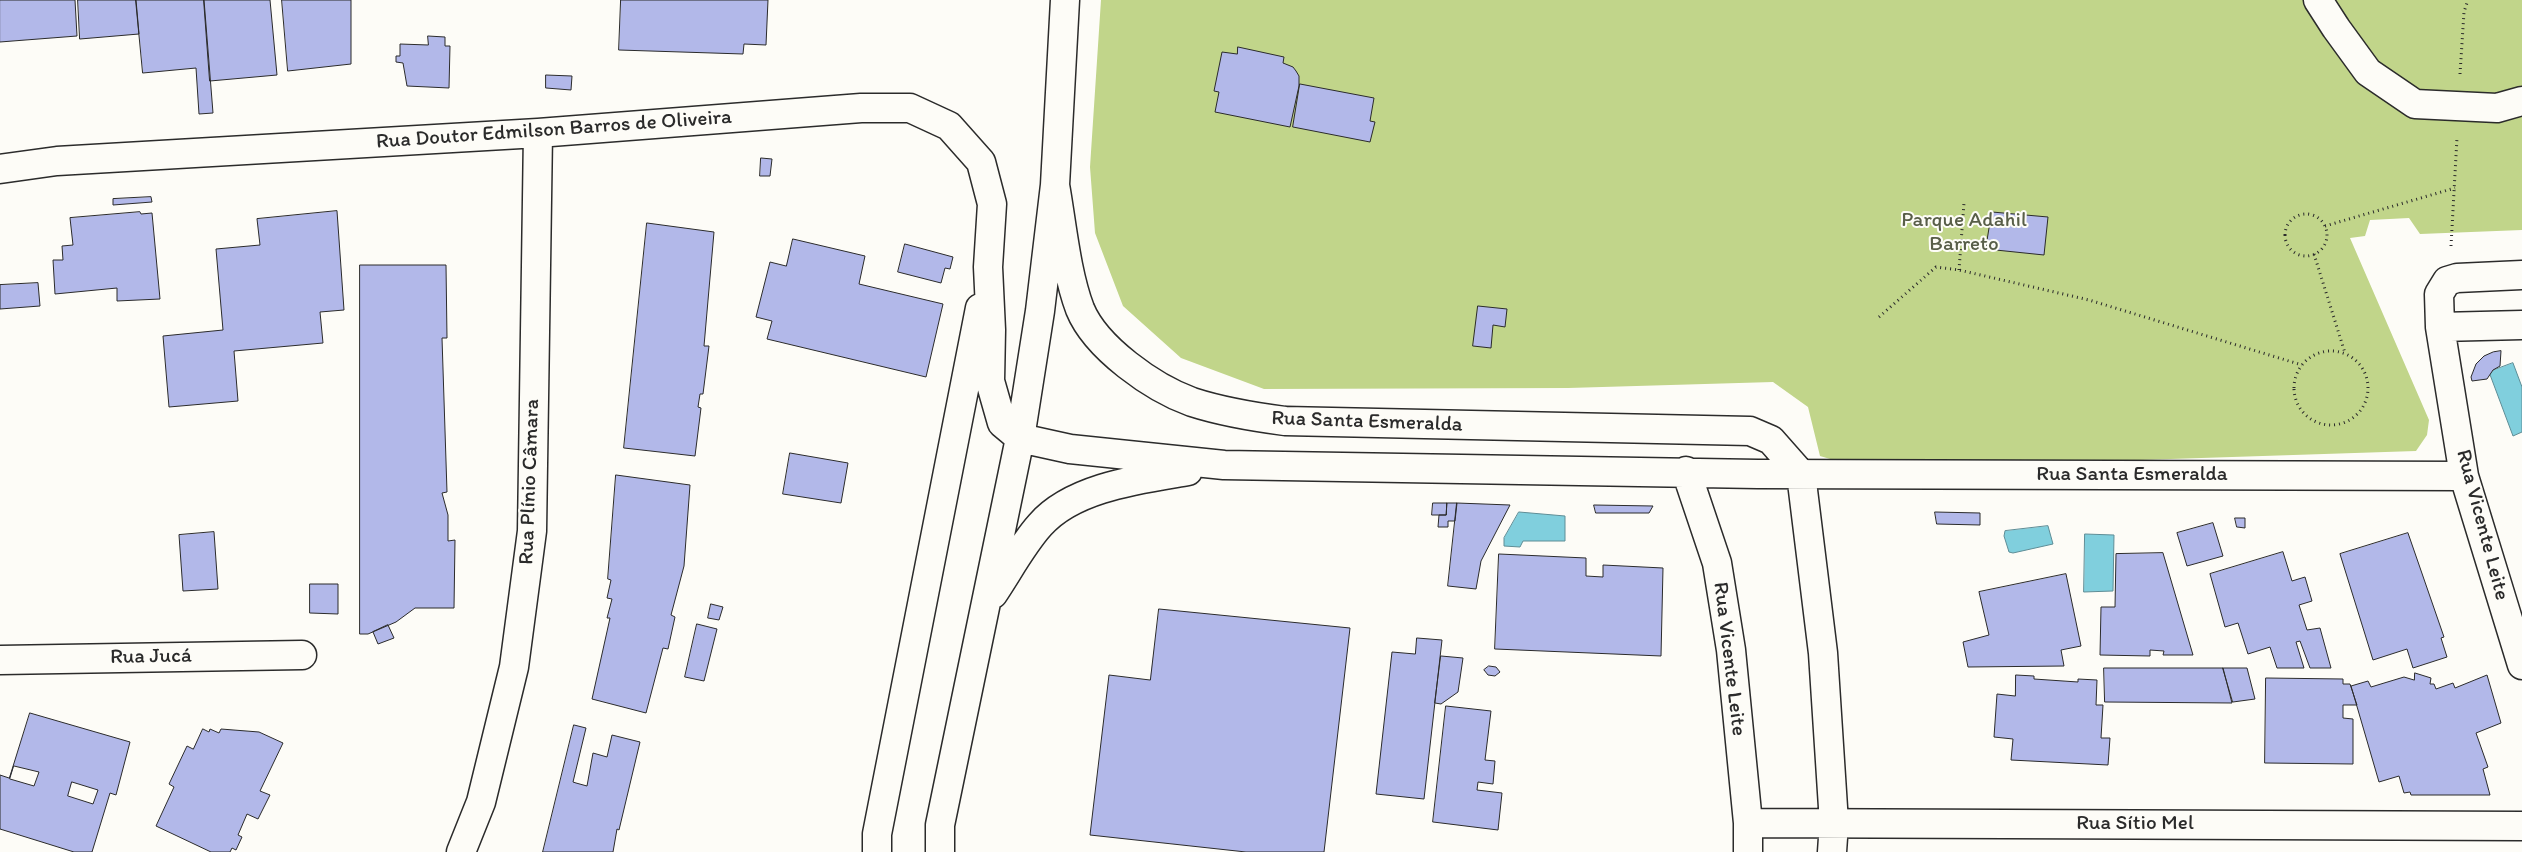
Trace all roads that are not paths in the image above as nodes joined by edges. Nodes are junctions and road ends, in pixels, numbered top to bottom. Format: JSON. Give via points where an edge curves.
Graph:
{"nodes":[{"id":1,"x":1065,"y":0,"type":"edge"},
{"id":2,"x":2318,"y":0,"type":"edge"},
{"id":3,"x":2522,"y":102,"type":"edge"},
{"id":4,"x":538,"y":132,"type":"junction"},
{"id":5,"x":0,"y":169,"type":"edge"},
{"id":6,"x":1055,"y":185,"type":"junction"},
{"id":7,"x":988,"y":267,"type":"junction"},
{"id":8,"x":2522,"y":275,"type":"edge"},
{"id":9,"x":2522,"y":325,"type":"edge"},
{"id":10,"x":2440,"y":327,"type":"junction"},
{"id":11,"x":1020,"y":438,"type":"junction"},
{"id":12,"x":1224,"y":465,"type":"junction"},
{"id":13,"x":1686,"y":472,"type":"junction"},
{"id":14,"x":1801,"y":474,"type":"junction"},
{"id":15,"x":2464,"y":476,"type":"junction"},
{"id":16,"x":984,"y":607,"type":"junction"},
{"id":17,"x":302,"y":655,"type":"dead end"},
{"id":18,"x":0,"y":660,"type":"edge"},
{"id":19,"x":2522,"y":666,"type":"edge"},
{"id":20,"x":1748,"y":823,"type":"junction"},
{"id":21,"x":1834,"y":823,"type":"junction"},
{"id":22,"x":2522,"y":826,"type":"edge"},
{"id":23,"x":461,"y":852,"type":"edge"},
{"id":24,"x":877,"y":852,"type":"edge"},
{"id":25,"x":940,"y":852,"type":"edge"},
{"id":26,"x":1748,"y":852,"type":"edge"},
{"id":27,"x":1832,"y":852,"type":"edge"}],
"edges":[{"from":1,"to":6,"type":"street"},
{"from":2,"to":3,"type":"street","via":[[2368,72],[2415,104],[2497,108]]},
{"from":4,"to":5,"type":"street","name":"Rua Doutor Edmilson Barros de Oliveira","via":[[57,162]]},
{"from":4,"to":7,"type":"street","name":"Rua Doutor Edmilson Barros de Oliveira","via":[[861,108],[910,108],[949,126],[981,162],[992,204]]},
{"from":4,"to":23,"type":"street","name":"Rua Plínio Câmara","via":[[532,531],[514,667],[481,802]]},
{"from":6,"to":11,"type":"street"},
{"from":6,"to":14,"type":"street","name":"Rua Santa Esmeralda","via":[[1071,275],[1081,309],[1104,345],[1140,374],[1190,401],[1238,415],[1286,421],[1750,431],[1771,440]]},
{"from":7,"to":11,"type":"street","via":[[992,330],[990,381],[1002,423]]},
{"from":7,"to":24,"type":"street","via":[[877,834]]},
{"from":8,"to":10,"type":"street","name":"Rua Vicente Leite","via":[[2446,287]]},
{"from":9,"to":10,"type":"street"},
{"from":10,"to":15,"type":"street","name":"Rua Vicente Leite"},
{"from":11,"to":12,"type":"street","name":"Rua Santa Esmeralda","via":[[1070,449]]},
{"from":11,"to":16,"type":"street"},
{"from":12,"to":13,"type":"street","name":"Rua Santa Esmeralda"},
{"from":12,"to":16,"type":"street","via":[[1118,483],[1062,507],[1040,524]]},
{"from":13,"to":14,"type":"street","name":"Rua Santa Esmeralda"},
{"from":13,"to":20,"type":"street","name":"Rua Vicente Leite","via":[[1717,563],[1731,650]]},
{"from":14,"to":15,"type":"street","name":"Rua Santa Esmeralda"},
{"from":14,"to":21,"type":"street","via":[[1823,653]]},
{"from":15,"to":19,"type":"street","name":"Rua Vicente Leite"},
{"from":16,"to":25,"type":"street","via":[[940,825]]},
{"from":17,"to":18,"type":"street","name":"Rua Jucá"},
{"from":20,"to":21,"type":"street","name":"Rua Sítio Mel"},
{"from":20,"to":26,"type":"street","name":"Rua Vicente Leite"},
{"from":21,"to":22,"type":"street","name":"Rua Sítio Mel"},
{"from":21,"to":27,"type":"street"}]}
